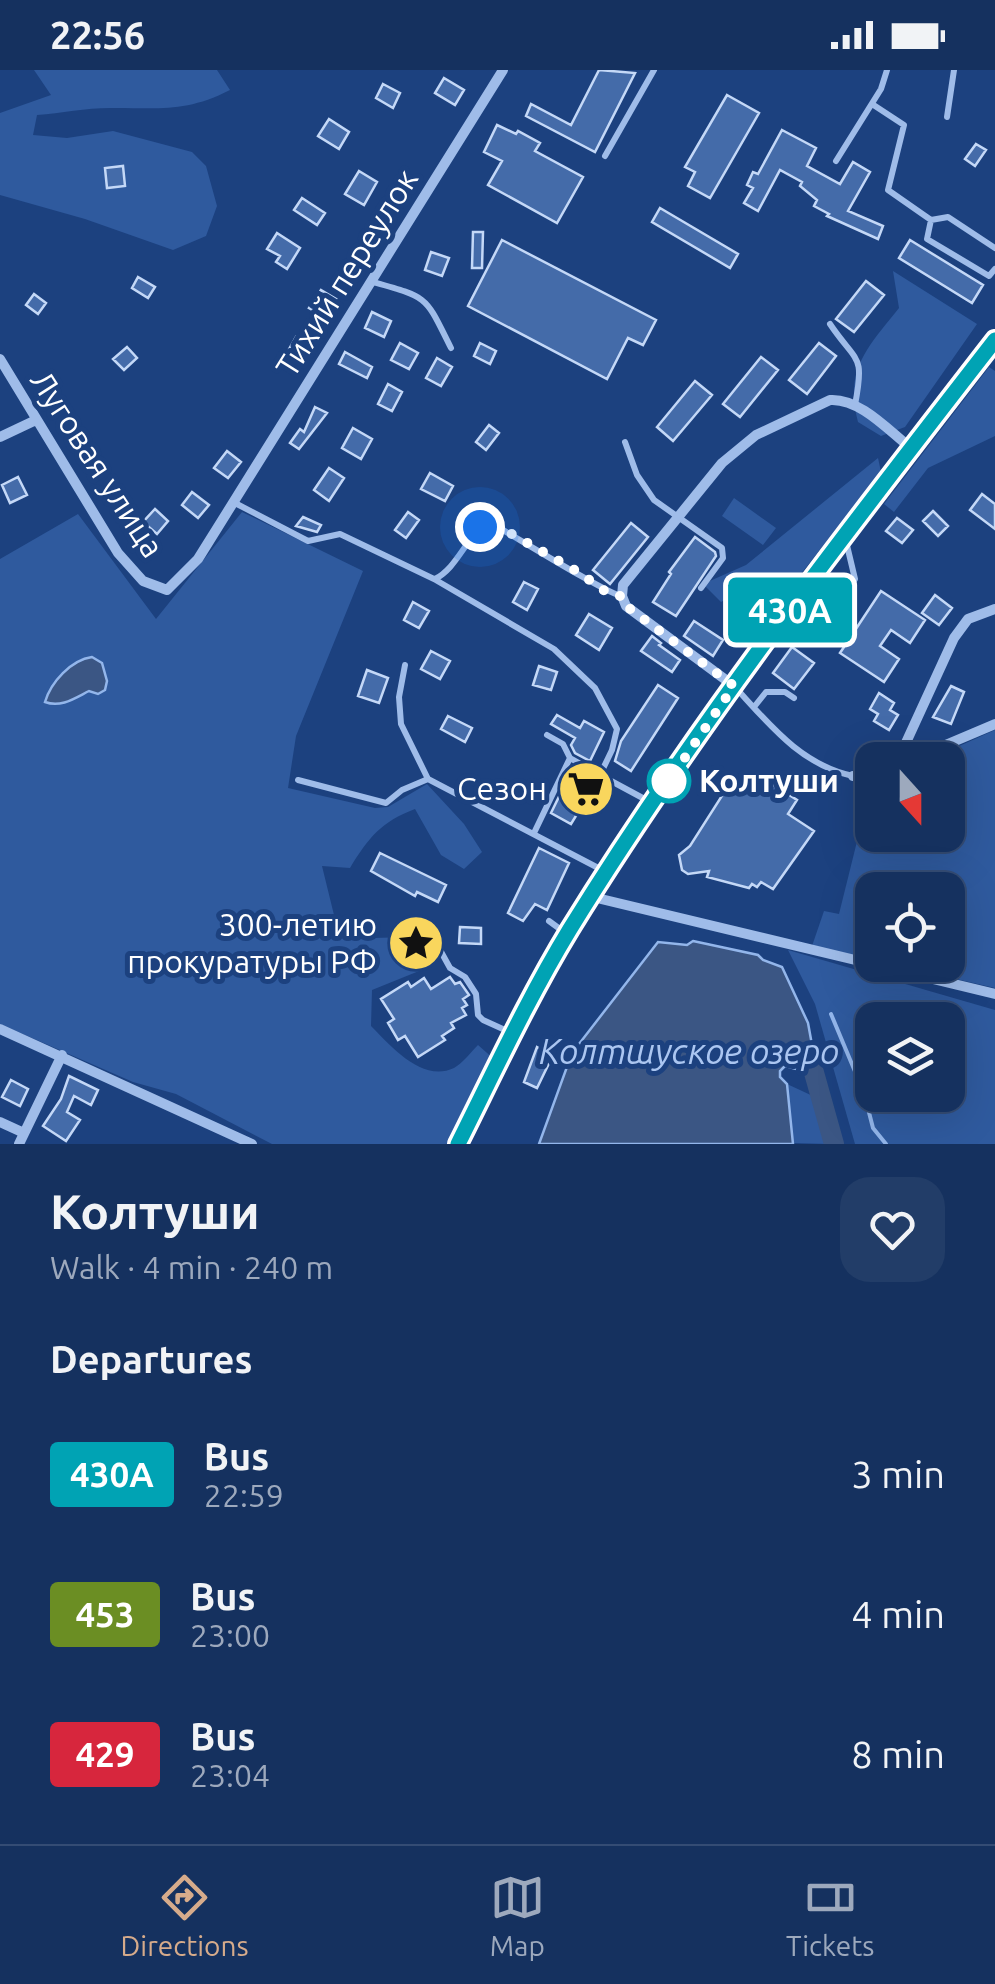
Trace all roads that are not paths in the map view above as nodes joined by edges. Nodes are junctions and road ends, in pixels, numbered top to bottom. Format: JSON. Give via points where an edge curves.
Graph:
{"nodes":[{"id":1,"x":503,"y":70,"type":"edge"},
{"id":2,"x":654,"y":70,"type":"edge"},
{"id":3,"x":887,"y":70,"type":"edge"},
{"id":4,"x":954,"y":70,"type":"edge"},
{"id":5,"x":872,"y":104,"type":"junction"},
{"id":6,"x":947,"y":117,"type":"dead end"},
{"id":7,"x":604,"y":156,"type":"dead end"},
{"id":8,"x":836,"y":161,"type":"dead end"},
{"id":9,"x":931,"y":220,"type":"junction"},
{"id":10,"x":995,"y":248,"type":"edge"},
{"id":11,"x":995,"y":269,"type":"edge"},
{"id":12,"x":374,"y":282,"type":"junction"},
{"id":13,"x":830,"y":324,"type":"dead end"},
{"id":14,"x":995,"y":340,"type":"edge"},
{"id":15,"x":451,"y":348,"type":"dead end"},
{"id":16,"x":0,"y":359,"type":"edge"},
{"id":17,"x":856,"y":405,"type":"junction"},
{"id":18,"x":36,"y":420,"type":"junction"},
{"id":19,"x":0,"y":437,"type":"edge"},
{"id":20,"x":624,"y":442,"type":"dead end"},
{"id":21,"x":911,"y":448,"type":"junction"},
{"id":22,"x":232,"y":501,"type":"junction"},
{"id":23,"x":678,"y":514,"type":"junction"},
{"id":24,"x":845,"y":535,"type":"junction"},
{"id":25,"x":434,"y":579,"type":"junction"},
{"id":26,"x":701,"y":588,"type":"dead end"},
{"id":27,"x":622,"y":596,"type":"junction"},
{"id":28,"x":995,"y":609,"type":"edge"},
{"id":29,"x":772,"y":634,"type":"junction"},
{"id":30,"x":405,"y":664,"type":"dead end"},
{"id":31,"x":734,"y":686,"type":"junction"},
{"id":32,"x":794,"y":698,"type":"dead end"},
{"id":33,"x":754,"y":707,"type":"junction"},
{"id":34,"x":995,"y":724,"type":"edge"},
{"id":35,"x":546,"y":735,"type":"dead end"},
{"id":36,"x":906,"y":742,"type":"edge"},
{"id":37,"x":952,"y":742,"type":"edge"},
{"id":38,"x":570,"y":758,"type":"junction"},
{"id":39,"x":600,"y":775,"type":"junction"},
{"id":40,"x":853,"y":776,"type":"edge"},
{"id":41,"x":428,"y":778,"type":"junction"},
{"id":42,"x":298,"y":780,"type":"dead end"},
{"id":43,"x":653,"y":804,"type":"junction"},
{"id":44,"x":534,"y":833,"type":"junction"},
{"id":45,"x":607,"y":872,"type":"junction"},
{"id":46,"x":592,"y":894,"type":"junction"},
{"id":47,"x":548,"y":921,"type":"dead end"},
{"id":48,"x":568,"y":934,"type":"junction"},
{"id":49,"x":434,"y":939,"type":"dead end"},
{"id":50,"x":855,"y":960,"type":"edge"},
{"id":51,"x":945,"y":982,"type":"edge"},
{"id":52,"x":995,"y":994,"type":"edge"},
{"id":53,"x":0,"y":1029,"type":"edge"},
{"id":54,"x":514,"y":1034,"type":"junction"},
{"id":55,"x":62,"y":1056,"type":"junction"},
{"id":56,"x":0,"y":1122,"type":"edge"},
{"id":57,"x":22,"y":1138,"type":"edge"},
{"id":58,"x":252,"y":1144,"type":"edge"},
{"id":59,"x":458,"y":1144,"type":"edge"}],
"edges":[{"from":1,"to":12,"type":"street","name":"Тихий переулок"},
{"from":2,"to":7,"type":"lane"},
{"from":3,"to":5,"type":"lane"},
{"from":4,"to":6,"type":"lane"},
{"from":5,"to":8,"type":"lane"},
{"from":5,"to":9,"type":"lane","via":[[904,125],[888,190]]},
{"from":9,"to":10,"type":"lane","via":[[948,217]]},
{"from":9,"to":11,"type":"lane","via":[[927,239],[989,276]]},
{"from":12,"to":15,"type":"lane","via":[[420,295]]},
{"from":12,"to":22,"type":"street","name":"Тихий переулок"},
{"from":13,"to":17,"type":"lane","via":[[858,360]]},
{"from":14,"to":21,"type":"main road"},
{"from":16,"to":18,"type":"street","name":"Луговая улица"},
{"from":17,"to":21,"type":"street"},
{"from":17,"to":23,"type":"street","via":[[830,400],[756,435]]},
{"from":18,"to":19,"type":"street"},
{"from":18,"to":22,"type":"street","name":"Луговая улица","via":[[118,553],[143,581],[159,588],[174,585],[198,558]]},
{"from":20,"to":23,"type":"lane","via":[[654,500]]},
{"from":21,"to":24,"type":"main road"},
{"from":22,"to":25,"type":"lane","via":[[308,541],[340,534]]},
{"from":23,"to":26,"type":"lane","via":[[724,553]]},
{"from":23,"to":27,"type":"street","via":[[623,585]]},
{"from":24,"to":29,"type":"main road"},
{"from":24,"to":29,"type":"lane","via":[[855,580],[820,631]]},
{"from":25,"to":27,"type":"lane","via":[[491,522]]},
{"from":25,"to":39,"type":"lane","via":[[554,650],[595,688],[617,729]]},
{"from":27,"to":31,"type":"street","via":[[626,606]]},
{"from":28,"to":36,"type":"street","via":[[968,619],[954,638]]},
{"from":29,"to":31,"type":"main road"},
{"from":30,"to":41,"type":"lane","via":[[400,724]]},
{"from":31,"to":33,"type":"lane"},
{"from":31,"to":43,"type":"main road"},
{"from":32,"to":33,"type":"lane","via":[[766,692]]},
{"from":33,"to":40,"type":"lane","via":[[828,771]]},
{"from":34,"to":37,"type":"street"},
{"from":35,"to":38,"type":"lane","via":[[563,744]]},
{"from":38,"to":39,"type":"lane"},
{"from":38,"to":44,"type":"lane"},
{"from":39,"to":43,"type":"lane"},
{"from":41,"to":42,"type":"lane","via":[[386,804]]},
{"from":41,"to":44,"type":"lane"},
{"from":43,"to":45,"type":"main road"},
{"from":44,"to":45,"type":"lane"},
{"from":45,"to":46,"type":"main road"},
{"from":46,"to":48,"type":"main road"},
{"from":46,"to":50,"type":"street"},
{"from":47,"to":48,"type":"lane"},
{"from":48,"to":54,"type":"main road"},
{"from":49,"to":54,"type":"lane","via":[[476,994],[478,1015]]},
{"from":51,"to":52,"type":"street"},
{"from":53,"to":55,"type":"street"},
{"from":54,"to":59,"type":"main road"},
{"from":55,"to":57,"type":"street"},
{"from":55,"to":58,"type":"street"},
{"from":56,"to":57,"type":"street"}]}
